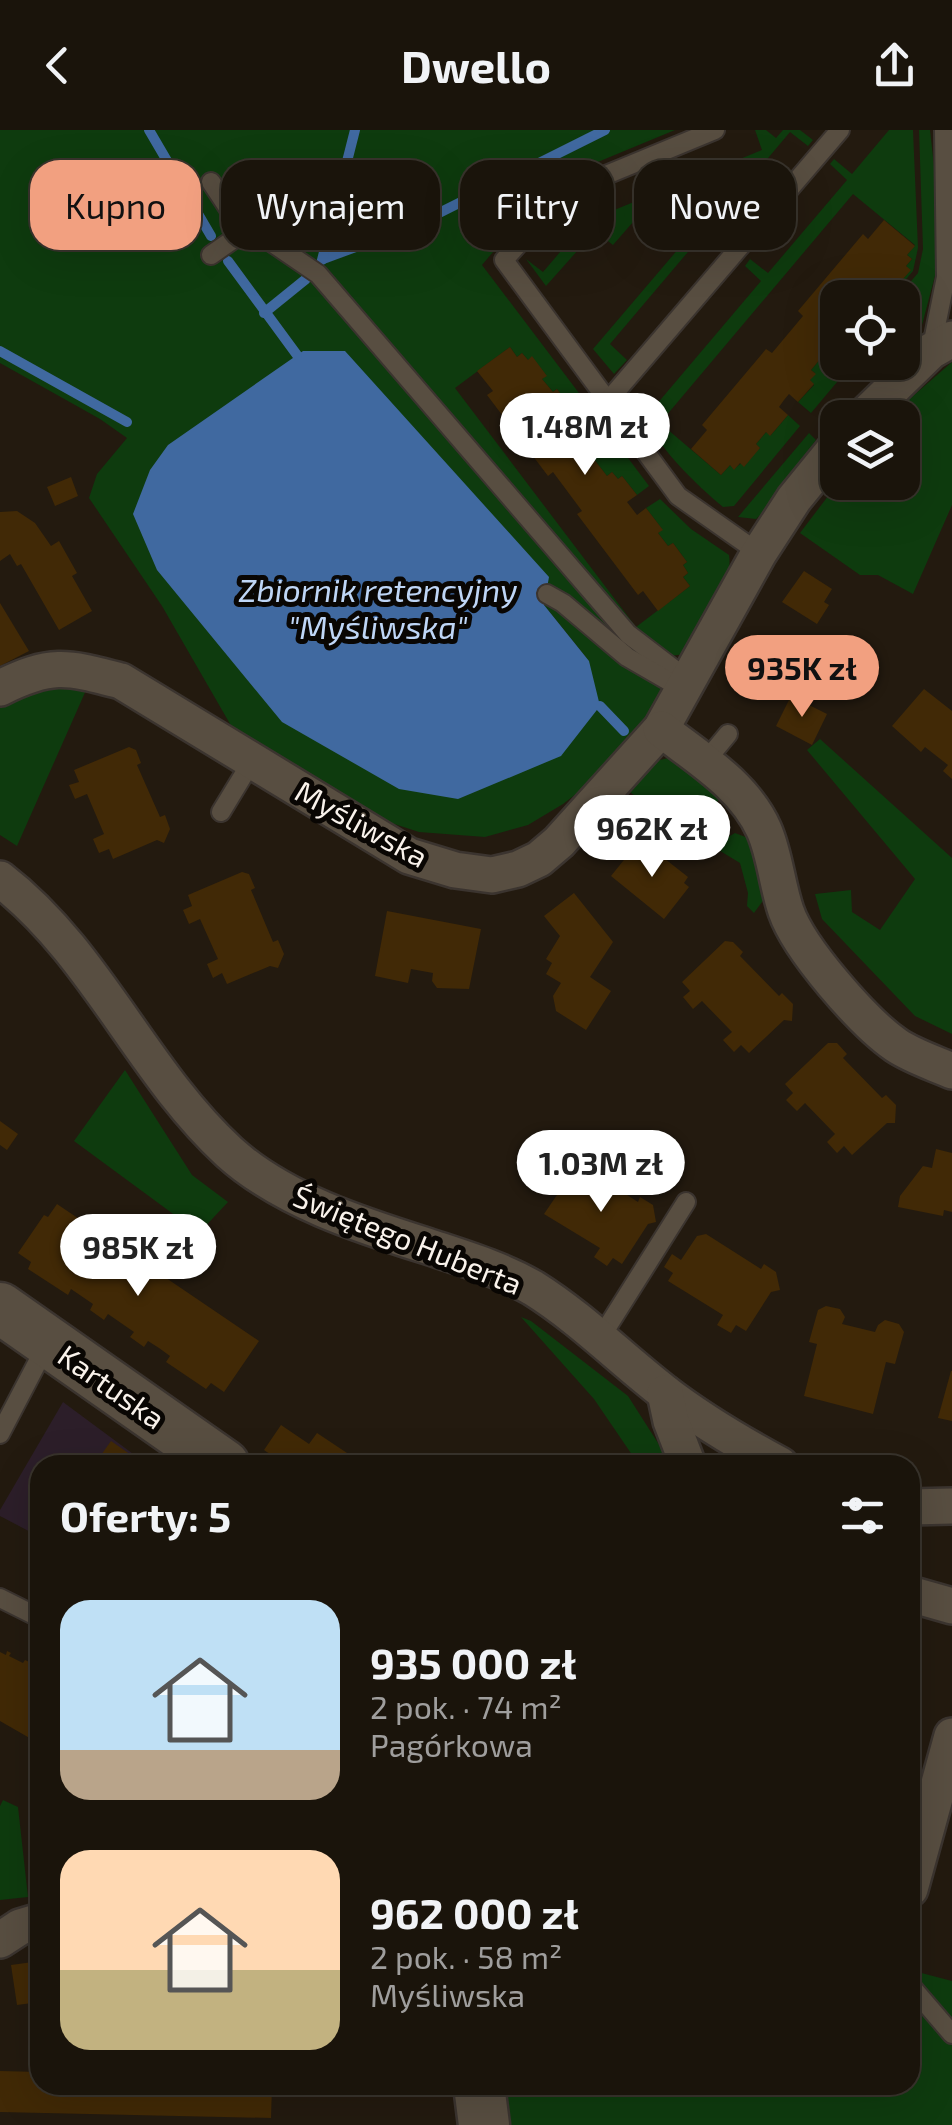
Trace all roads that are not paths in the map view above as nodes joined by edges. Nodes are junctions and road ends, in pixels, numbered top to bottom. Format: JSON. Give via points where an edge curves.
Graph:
{"nodes":[{"id":1,"x":715,"y":130,"type":"edge"},
{"id":2,"x":840,"y":130,"type":"edge"},
{"id":3,"x":944,"y":130,"type":"edge"},
{"id":4,"x":211,"y":182,"type":"dead end"},
{"id":5,"x":221,"y":197,"type":"edge"},
{"id":6,"x":221,"y":249,"type":"edge"},
{"id":7,"x":282,"y":250,"type":"edge"},
{"id":8,"x":211,"y":256,"type":"dead end"},
{"id":9,"x":941,"y":345,"type":"edge"},
{"id":10,"x":881,"y":400,"type":"edge"},
{"id":11,"x":607,"y":402,"type":"junction"},
{"id":12,"x":820,"y":467,"type":"edge"},
{"id":13,"x":759,"y":553,"type":"junction"},
{"id":14,"x":547,"y":594,"type":"dead end"},
{"id":15,"x":688,"y":684,"type":"junction"},
{"id":16,"x":0,"y":688,"type":"edge"},
{"id":17,"x":661,"y":729,"type":"junction"},
{"id":18,"x":728,"y":734,"type":"dead end"},
{"id":19,"x":252,"y":762,"type":"junction"},
{"id":20,"x":704,"y":763,"type":"junction"},
{"id":21,"x":221,"y":812,"type":"dead end"},
{"id":22,"x":0,"y":879,"type":"edge"},
{"id":23,"x":952,"y":1070,"type":"edge"},
{"id":24,"x":686,"y":1202,"type":"dead end"},
{"id":25,"x":0,"y":1308,"type":"edge"},
{"id":26,"x":600,"y":1337,"type":"junction"},
{"id":27,"x":48,"y":1341,"type":"junction"},
{"id":28,"x":665,"y":1393,"type":"junction"},
{"id":29,"x":0,"y":1434,"type":"edge"},
{"id":30,"x":210,"y":1455,"type":"edge"},
{"id":31,"x":684,"y":1455,"type":"edge"},
{"id":32,"x":764,"y":1455,"type":"edge"},
{"id":33,"x":952,"y":1506,"type":"edge"},
{"id":34,"x":920,"y":1507,"type":"edge"},
{"id":35,"x":920,"y":1597,"type":"edge"},
{"id":36,"x":0,"y":1598,"type":"edge"},
{"id":37,"x":952,"y":1606,"type":"edge"},
{"id":38,"x":30,"y":1613,"type":"edge"},
{"id":39,"x":952,"y":1736,"type":"edge"},
{"id":40,"x":920,"y":1853,"type":"edge"},
{"id":41,"x":30,"y":1924,"type":"edge"},
{"id":42,"x":0,"y":1940,"type":"edge"},
{"id":43,"x":920,"y":1997,"type":"edge"},
{"id":44,"x":952,"y":2034,"type":"edge"},
{"id":45,"x":480,"y":2095,"type":"edge"},
{"id":46,"x":484,"y":2125,"type":"edge"}],
"edges":[{"from":1,"to":11,"type":"lane","via":[[565,192],[504,260]]},
{"from":2,"to":11,"type":"lane"},
{"from":3,"to":9,"type":"lane"},
{"from":4,"to":5,"type":"lane"},
{"from":6,"to":8,"type":"lane"},
{"from":7,"to":15,"type":"lane","via":[[325,280],[628,634]]},
{"from":9,"to":10,"type":"street"},
{"from":11,"to":13,"type":"lane","via":[[678,496]]},
{"from":12,"to":13,"type":"street","name":"Myśliwska"},
{"from":13,"to":15,"type":"street","name":"Myśliwska"},
{"from":14,"to":15,"type":"lane","via":[[627,658]]},
{"from":15,"to":17,"type":"street","name":"Myśliwska"},
{"from":16,"to":19,"type":"street","name":"Myśliwska","via":[[33,671],[67,667],[121,680]]},
{"from":17,"to":19,"type":"street","name":"Myśliwska","via":[[559,842],[539,859],[492,875],[409,856]]},
{"from":17,"to":20,"type":"street"},
{"from":18,"to":20,"type":"lane"},
{"from":19,"to":21,"type":"lane"},
{"from":20,"to":23,"type":"street","via":[[744,798],[764,830],[786,914],[802,945],[898,1046]]},
{"from":22,"to":26,"type":"street","name":"Świętego Huberta","via":[[53,929],[176,1093],[230,1152],[280,1188],[532,1288]]},
{"from":24,"to":26,"type":"lane"},
{"from":25,"to":27,"type":"street","name":"Kartuska"},
{"from":26,"to":28,"type":"street","name":"Świętego Huberta"},
{"from":27,"to":29,"type":"lane","name":"Kartuska"},
{"from":27,"to":30,"type":"street","name":"Kartuska"},
{"from":28,"to":31,"type":"street"},
{"from":28,"to":32,"type":"street","name":"Świętego Huberta"},
{"from":33,"to":34,"type":"street"},
{"from":35,"to":37,"type":"street"},
{"from":36,"to":38,"type":"lane"},
{"from":39,"to":40,"type":"street"},
{"from":41,"to":42,"type":"street"},
{"from":43,"to":44,"type":"lane"},
{"from":45,"to":46,"type":"street"}]}
